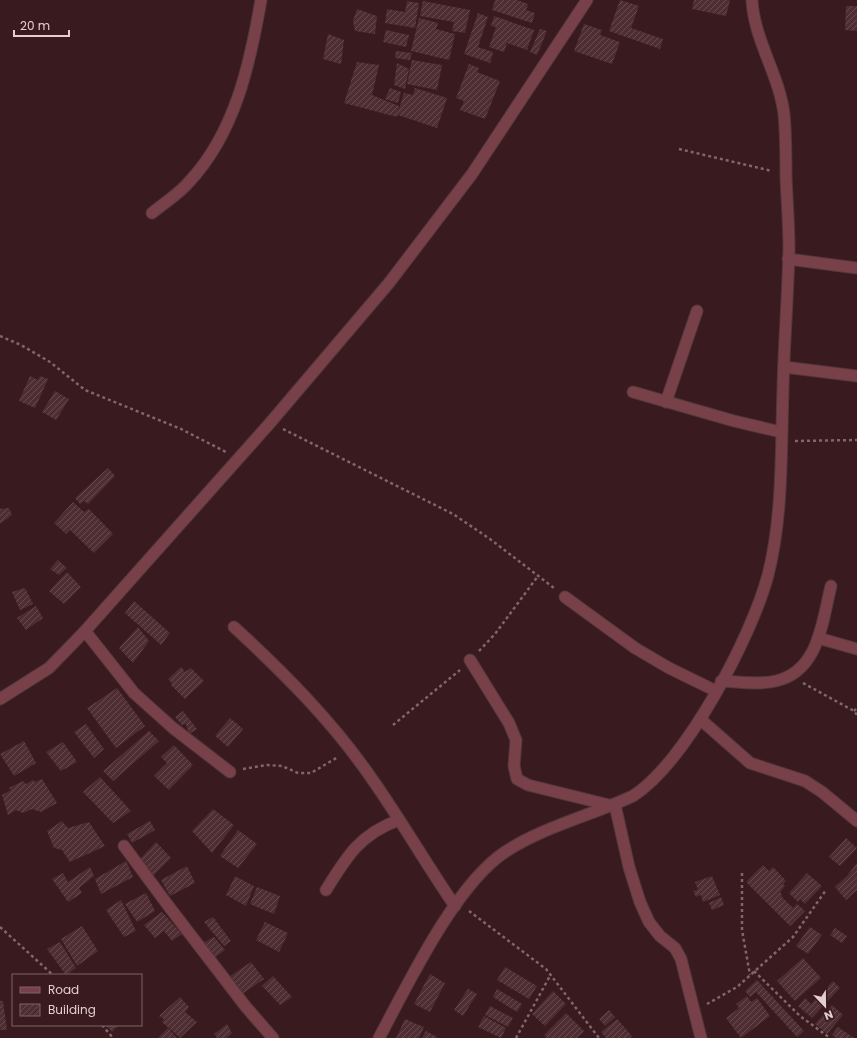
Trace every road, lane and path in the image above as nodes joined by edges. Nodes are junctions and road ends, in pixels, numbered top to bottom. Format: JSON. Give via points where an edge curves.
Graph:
{"nodes":[{"id":1,"x":261,"y":0,"type":"edge"},
{"id":2,"x":587,"y":0,"type":"edge"},
{"id":3,"x":752,"y":0,"type":"edge"},
{"id":4,"x":679,"y":149,"type":"dead end"},
{"id":5,"x":786,"y":174,"type":"junction"},
{"id":6,"x":152,"y":213,"type":"dead end"},
{"id":7,"x":788,"y":259,"type":"junction"},
{"id":8,"x":857,"y":268,"type":"edge"},
{"id":9,"x":697,"y":311,"type":"dead end"},
{"id":10,"x":0,"y":336,"type":"edge"},
{"id":11,"x":784,"y":367,"type":"junction"},
{"id":12,"x":857,"y":376,"type":"edge"},
{"id":13,"x":633,"y":392,"type":"dead end"},
{"id":14,"x":666,"y":402,"type":"junction"},
{"id":15,"x":270,"y":422,"type":"junction"},
{"id":16,"x":781,"y":436,"type":"junction"},
{"id":17,"x":857,"y":440,"type":"edge"},
{"id":18,"x":238,"y":458,"type":"junction"},
{"id":19,"x":831,"y":586,"type":"dead end"},
{"id":20,"x":565,"y":597,"type":"joint"},
{"id":21,"x":234,"y":627,"type":"dead end"},
{"id":22,"x":85,"y":631,"type":"junction"},
{"id":23,"x":818,"y":638,"type":"junction"},
{"id":24,"x":857,"y":649,"type":"edge"},
{"id":25,"x":470,"y":660,"type":"dead end"},
{"id":26,"x":790,"y":676,"type":"junction"},
{"id":27,"x":718,"y":686,"type":"junction"},
{"id":28,"x":0,"y":699,"type":"edge"},
{"id":29,"x":857,"y":708,"type":"edge"},
{"id":30,"x":854,"y":711,"type":"junction"},
{"id":31,"x":857,"y":715,"type":"edge"},
{"id":32,"x":700,"y":719,"type":"junction"},
{"id":33,"x":350,"y":749,"type":"junction"},
{"id":34,"x":230,"y":772,"type":"joint"},
{"id":35,"x":614,"y":805,"type":"junction"},
{"id":36,"x":399,"y":820,"type":"junction"},
{"id":37,"x":857,"y":821,"type":"edge"},
{"id":38,"x":124,"y":846,"type":"dead end"},
{"id":39,"x":742,"y":873,"type":"dead end"},
{"id":40,"x":326,"y":890,"type":"dead end"},
{"id":41,"x":826,"y":890,"type":"dead end"},
{"id":42,"x":456,"y":904,"type":"junction"},
{"id":43,"x":0,"y":928,"type":"edge"},
{"id":44,"x":754,"y":971,"type":"junction"},
{"id":45,"x":52,"y":974,"type":"edge"},
{"id":46,"x":551,"y":974,"type":"junction"},
{"id":47,"x":750,"y":976,"type":"junction"},
{"id":48,"x":695,"y":1011,"type":"junction"},
{"id":49,"x":103,"y":1026,"type":"edge"},
{"id":50,"x":113,"y":1038,"type":"edge"},
{"id":51,"x":273,"y":1038,"type":"edge"},
{"id":52,"x":379,"y":1038,"type":"edge"},
{"id":53,"x":516,"y":1038,"type":"edge"},
{"id":54,"x":599,"y":1038,"type":"edge"},
{"id":55,"x":701,"y":1038,"type":"edge"},
{"id":56,"x":830,"y":1038,"type":"edge"}],
"edges":[{"from":1,"to":6,"type":"street","via":[[244,82],[224,131],[209,157],[189,183]]},
{"from":2,"to":15,"type":"street","via":[[472,174],[389,283]]},
{"from":3,"to":5,"type":"street","via":[[755,24],[784,112]]},
{"from":4,"to":5,"type":"path"},
{"from":5,"to":7,"type":"street"},
{"from":7,"to":8,"type":"street"},
{"from":7,"to":11,"type":"street"},
{"from":9,"to":14,"type":"street"},
{"from":10,"to":18,"type":"path","via":[[50,362],[85,390],[181,429]]},
{"from":11,"to":12,"type":"street"},
{"from":11,"to":16,"type":"street"},
{"from":13,"to":14,"type":"street"},
{"from":14,"to":16,"type":"street"},
{"from":15,"to":18,"type":"street"},
{"from":15,"to":20,"type":"path","via":[[453,514]]},
{"from":16,"to":17,"type":"path"},
{"from":16,"to":27,"type":"street","via":[[776,528],[768,576],[756,611]]},
{"from":18,"to":22,"type":"street"},
{"from":19,"to":23,"type":"street"},
{"from":20,"to":27,"type":"street","via":[[635,648],[670,668]]},
{"from":21,"to":33,"type":"street","via":[[280,669]]},
{"from":22,"to":28,"type":"street","via":[[49,668]]},
{"from":22,"to":34,"type":"street","via":[[134,693],[173,728]]},
{"from":23,"to":24,"type":"street"},
{"from":23,"to":26,"type":"street","via":[[810,658],[801,669]]},
{"from":25,"to":35,"type":"street","via":[[509,723],[516,740],[514,766],[517,780],[528,786]]},
{"from":26,"to":27,"type":"street","via":[[775,681]]},
{"from":26,"to":30,"type":"path"},
{"from":27,"to":32,"type":"street"},
{"from":29,"to":30,"type":"path"},
{"from":30,"to":31,"type":"path"},
{"from":32,"to":35,"type":"street","via":[[691,734],[650,783],[633,796]]},
{"from":32,"to":37,"type":"street","via":[[750,763],[805,781]]},
{"from":33,"to":34,"type":"path","via":[[311,773],[274,765]]},
{"from":33,"to":36,"type":"street"},
{"from":35,"to":42,"type":"street","via":[[507,851],[488,865]]},
{"from":35,"to":48,"type":"street","via":[[640,902],[649,922],[660,936],[675,948],[681,959]]},
{"from":36,"to":40,"type":"street","via":[[371,833],[341,865]]},
{"from":36,"to":42,"type":"street"},
{"from":38,"to":51,"type":"street","via":[[246,1007]]},
{"from":39,"to":47,"type":"path","via":[[742,930]]},
{"from":41,"to":44,"type":"path","via":[[793,937]]},
{"from":42,"to":46,"type":"path","via":[[535,959]]},
{"from":42,"to":52,"type":"street"},
{"from":43,"to":45,"type":"path"},
{"from":44,"to":47,"type":"path"},
{"from":44,"to":56,"type":"path","via":[[800,1016]]},
{"from":46,"to":53,"type":"path"},
{"from":46,"to":54,"type":"path"},
{"from":47,"to":48,"type":"path","via":[[737,987]]},
{"from":48,"to":55,"type":"street"},
{"from":49,"to":50,"type":"path"}]}
